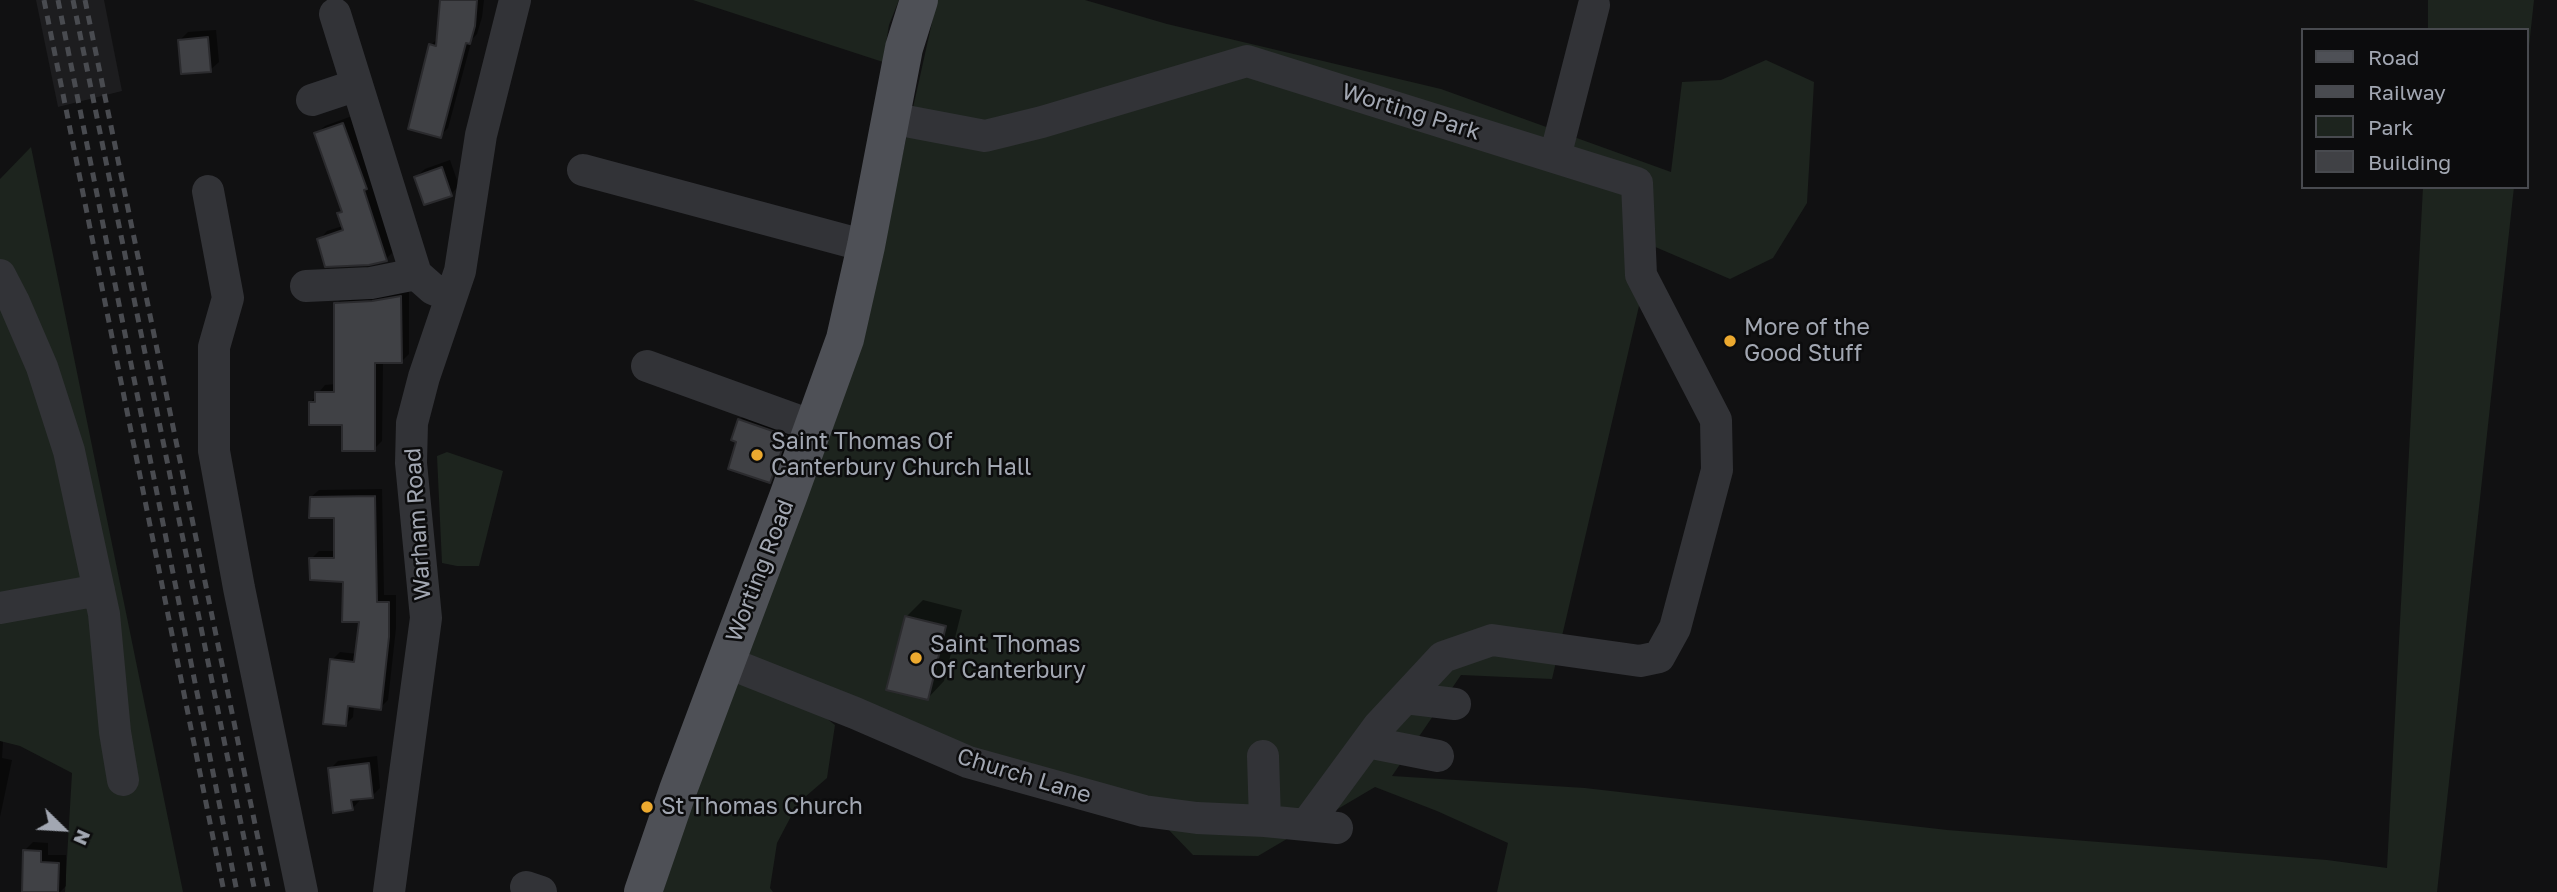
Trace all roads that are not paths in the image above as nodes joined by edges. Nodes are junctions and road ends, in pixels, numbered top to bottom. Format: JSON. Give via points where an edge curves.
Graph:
{"nodes":[{"id":1,"x":515,"y":0,"type":"edge"},
{"id":2,"x":919,"y":0,"type":"edge"},
{"id":3,"x":1594,"y":5,"type":"dead end"},
{"id":4,"x":335,"y":14,"type":"dead end"},
{"id":5,"x":357,"y":85,"type":"junction"},
{"id":6,"x":312,"y":100,"type":"dead end"},
{"id":7,"x":890,"y":118,"type":"junction"},
{"id":8,"x":1555,"y":157,"type":"junction"},
{"id":9,"x":583,"y":170,"type":"dead end"},
{"id":10,"x":208,"y":191,"type":"dead end"},
{"id":11,"x":866,"y":246,"type":"junction"},
{"id":12,"x":416,"y":274,"type":"junction"},
{"id":13,"x":0,"y":275,"type":"edge"},
{"id":14,"x":306,"y":286,"type":"dead end"},
{"id":15,"x":450,"y":296,"type":"junction"},
{"id":16,"x":647,"y":366,"type":"dead end"},
{"id":17,"x":813,"y":426,"type":"junction"},
{"id":18,"x":99,"y":590,"type":"junction"},
{"id":19,"x":0,"y":608,"type":"edge"},
{"id":20,"x":726,"y":662,"type":"junction"},
{"id":21,"x":1405,"y":698,"type":"junction"},
{"id":22,"x":1455,"y":704,"type":"dead end"},
{"id":23,"x":1367,"y":742,"type":"junction"},
{"id":24,"x":1263,"y":755,"type":"dead end"},
{"id":25,"x":1438,"y":756,"type":"dead end"},
{"id":26,"x":123,"y":780,"type":"dead end"},
{"id":27,"x":1265,"y":821,"type":"junction"},
{"id":28,"x":1306,"y":825,"type":"junction"},
{"id":29,"x":1337,"y":828,"type":"dead end"},
{"id":30,"x":302,"y":892,"type":"edge"},
{"id":31,"x":389,"y":892,"type":"edge"},
{"id":32,"x":643,"y":892,"type":"edge"}],
"edges":[{"from":1,"to":15,"type":"street","name":"Warham Road","via":[[481,135],[460,271]]},
{"from":2,"to":7,"type":"main road","name":"Worting Road","via":[[907,34]]},
{"from":3,"to":8,"type":"street"},
{"from":4,"to":5,"type":"street"},
{"from":5,"to":6,"type":"street"},
{"from":5,"to":12,"type":"street"},
{"from":7,"to":8,"type":"street","name":"Worting Park","via":[[985,136],[1247,61]]},
{"from":7,"to":11,"type":"main road","name":"Worting Road"},
{"from":8,"to":21,"type":"street","name":"Worting Park","via":[[1637,183],[1641,275],[1716,420],[1717,470],[1675,628],[1659,657],[1640,661],[1492,640],[1443,657]]},
{"from":9,"to":11,"type":"street"},
{"from":10,"to":30,"type":"street","via":[[228,298],[214,347],[214,451]]},
{"from":11,"to":17,"type":"main road","name":"Worting Road","via":[[845,339]]},
{"from":12,"to":14,"type":"street","via":[[371,284]]},
{"from":12,"to":15,"type":"street"},
{"from":13,"to":18,"type":"street","via":[[58,412]]},
{"from":15,"to":31,"type":"street","name":"Warham Road","via":[[412,423],[411,463],[426,618]]},
{"from":16,"to":17,"type":"street"},
{"from":17,"to":20,"type":"main road","name":"Worting Road"},
{"from":18,"to":19,"type":"street"},
{"from":18,"to":26,"type":"street"},
{"from":20,"to":27,"type":"street","name":"Church Lane","via":[[968,762],[1144,811]]},
{"from":20,"to":32,"type":"main road","name":"Worting Road"},
{"from":21,"to":22,"type":"street"},
{"from":21,"to":23,"type":"street"},
{"from":23,"to":25,"type":"street"},
{"from":23,"to":28,"type":"street"},
{"from":24,"to":27,"type":"street"},
{"from":27,"to":28,"type":"street","name":"Church Lane"},
{"from":28,"to":29,"type":"street","name":"Church Lane"}]}
